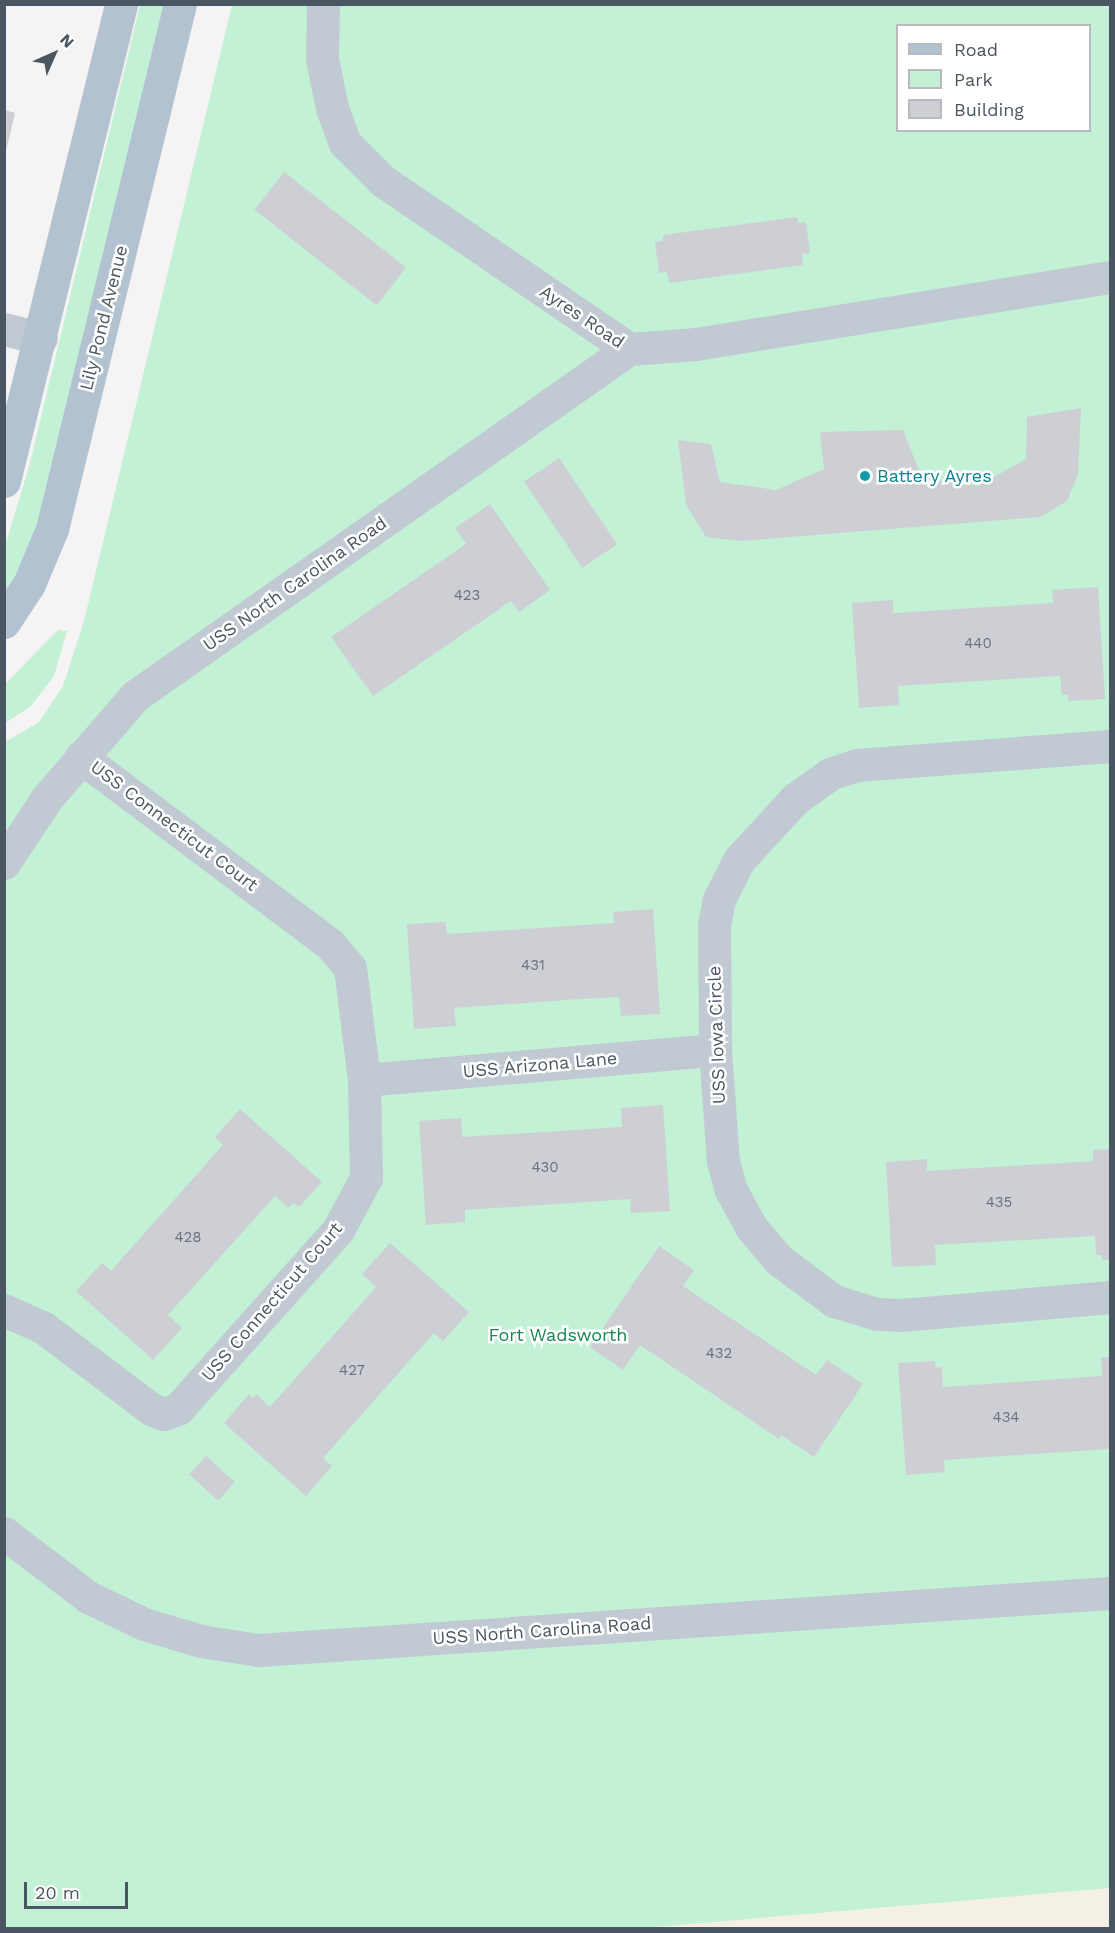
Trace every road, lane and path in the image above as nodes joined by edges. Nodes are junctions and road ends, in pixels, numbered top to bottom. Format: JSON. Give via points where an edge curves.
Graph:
{"nodes":[{"id":1,"x":180,"y":4,"type":"edge"},
{"id":2,"x":323,"y":4,"type":"edge"},
{"id":3,"x":116,"y":6,"type":"edge"},
{"id":4,"x":1110,"y":277,"type":"edge"},
{"id":5,"x":4,"y":329,"type":"edge"},
{"id":6,"x":41,"y":338,"type":"junction"},
{"id":7,"x":629,"y":349,"type":"junction"},
{"id":8,"x":4,"y":481,"type":"edge"},
{"id":9,"x":4,"y":622,"type":"edge"},
{"id":10,"x":1110,"y":746,"type":"edge"},
{"id":11,"x":81,"y":757,"type":"junction"},
{"id":12,"x":4,"y":863,"type":"edge"},
{"id":13,"x":716,"y":1050,"type":"junction"},
{"id":14,"x":364,"y":1080,"type":"junction"},
{"id":15,"x":1110,"y":1297,"type":"edge"},
{"id":16,"x":4,"y":1310,"type":"edge"},
{"id":17,"x":4,"y":1533,"type":"edge"},
{"id":18,"x":1110,"y":1593,"type":"edge"}],
"edges":[{"from":1,"to":9,"type":"main road","name":"Lily Pond Avenue","via":[[52,529],[29,584]]},
{"from":2,"to":7,"type":"street","name":"Ayres Road","via":[[322,59],[332,108],[345,143],[383,181]]},
{"from":3,"to":6,"type":"main road"},
{"from":4,"to":7,"type":"street","name":"Ayres Road","via":[[696,344]]},
{"from":5,"to":6,"type":"street"},
{"from":6,"to":8,"type":"main road"},
{"from":7,"to":11,"type":"street","name":"USS North Carolina Road","via":[[135,696]]},
{"from":10,"to":13,"type":"street","name":"USS Iowa Circle","via":[[857,765],[811,785],[739,860],[718,899],[714,924]]},
{"from":11,"to":12,"type":"street","name":"USS North Carolina Road","via":[[47,798]]},
{"from":11,"to":14,"type":"street","name":"USS Connecticut Court","via":[[331,945],[350,968]]},
{"from":13,"to":14,"type":"street","name":"USS Arizona Lane"},
{"from":13,"to":15,"type":"street","name":"USS Iowa Circle","via":[[723,1161],[731,1190],[751,1227],[779,1260],[813,1288],[855,1309],[901,1315]]},
{"from":14,"to":16,"type":"street","name":"USS Connecticut Court","via":[[366,1178],[352,1208],[338,1230],[178,1409],[164,1414],[151,1410],[44,1328]]},
{"from":17,"to":18,"type":"street","name":"USS North Carolina Road","via":[[88,1597],[144,1624],[201,1641],[258,1650]]}]}
